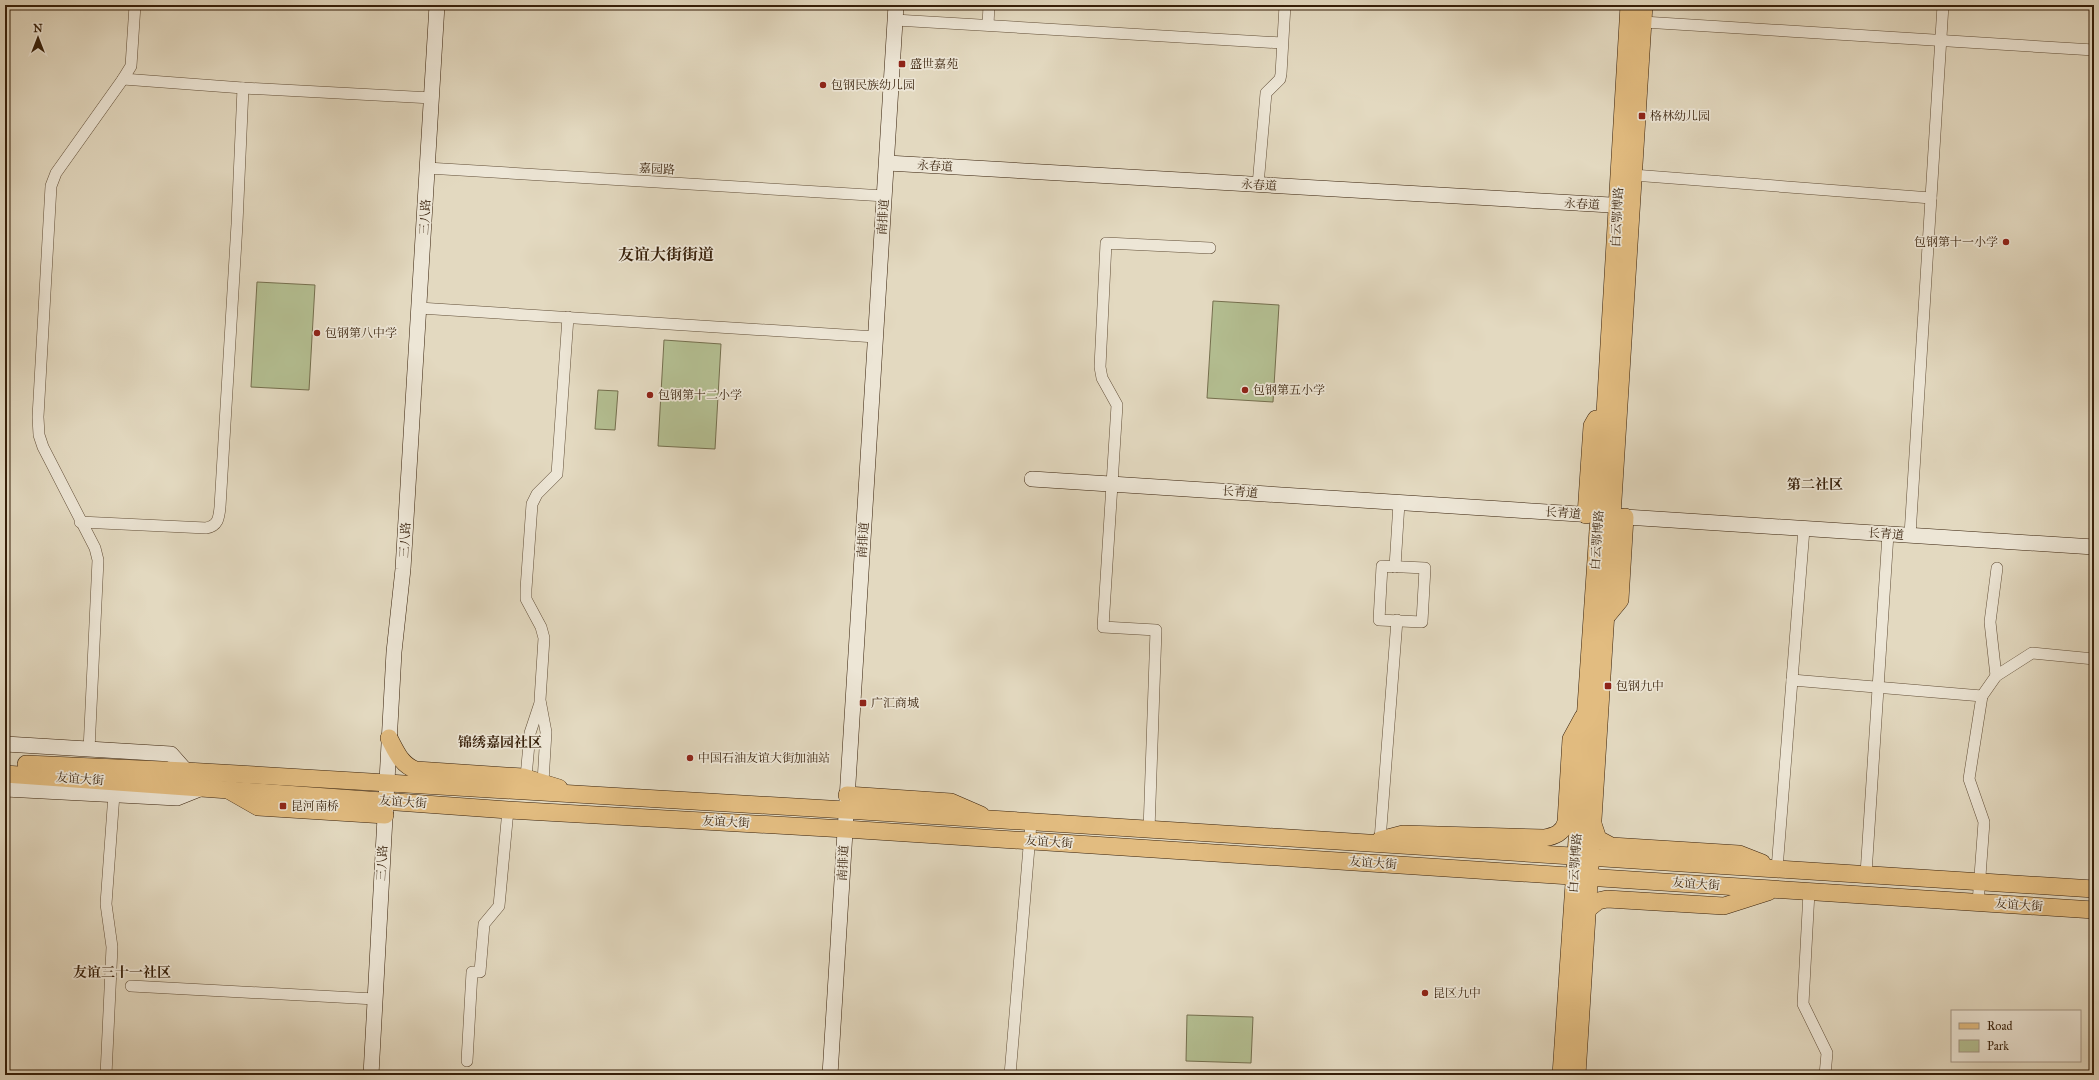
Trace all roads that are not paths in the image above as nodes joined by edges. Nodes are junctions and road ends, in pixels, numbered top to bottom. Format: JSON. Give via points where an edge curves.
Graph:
{"nodes":[{"id":1,"x":135,"y":5,"type":"edge"},
{"id":2,"x":437,"y":5,"type":"edge"},
{"id":3,"x":989,"y":5,"type":"edge"},
{"id":4,"x":1284,"y":5,"type":"edge"},
{"id":5,"x":1630,"y":5,"type":"edge"},
{"id":6,"x":1644,"y":5,"type":"edge"},
{"id":7,"x":1944,"y":5,"type":"edge"},
{"id":8,"x":896,"y":12,"type":"edge"},
{"id":9,"x":1643,"y":22,"type":"junction"},
{"id":10,"x":988,"y":25,"type":"junction"},
{"id":11,"x":1941,"y":40,"type":"junction"},
{"id":12,"x":1282,"y":43,"type":"junction"},
{"id":13,"x":2094,"y":50,"type":"edge"},
{"id":14,"x":124,"y":79,"type":"junction"},
{"id":15,"x":243,"y":88,"type":"junction"},
{"id":16,"x":432,"y":98,"type":"junction"},
{"id":17,"x":887,"y":163,"type":"junction"},
{"id":18,"x":428,"y":168,"type":"junction"},
{"id":19,"x":1633,"y":175,"type":"junction"},
{"id":20,"x":1258,"y":185,"type":"junction"},
{"id":21,"x":885,"y":196,"type":"junction"},
{"id":22,"x":1931,"y":198,"type":"junction"},
{"id":23,"x":1624,"y":206,"type":"junction"},
{"id":24,"x":1210,"y":248,"type":"dead end"},
{"id":25,"x":419,"y":308,"type":"junction"},
{"id":26,"x":568,"y":317,"type":"junction"},
{"id":27,"x":876,"y":338,"type":"junction"},
{"id":28,"x":1032,"y":479,"type":"dead end"},
{"id":29,"x":1112,"y":484,"type":"junction"},
{"id":30,"x":1399,"y":503,"type":"junction"},
{"id":31,"x":1606,"y":516,"type":"junction"},
{"id":32,"x":80,"y":522,"type":"junction"},
{"id":33,"x":1804,"y":529,"type":"junction"},
{"id":34,"x":1888,"y":534,"type":"junction"},
{"id":35,"x":1910,"y":535,"type":"junction"},
{"id":36,"x":2094,"y":547,"type":"edge"},
{"id":37,"x":1395,"y":567,"type":"junction"},
{"id":38,"x":1997,"y":568,"type":"dead end"},
{"id":39,"x":1397,"y":620,"type":"junction"},
{"id":40,"x":2094,"y":659,"type":"edge"},
{"id":41,"x":1996,"y":676,"type":"junction"},
{"id":42,"x":1792,"y":680,"type":"junction"},
{"id":43,"x":1878,"y":687,"type":"junction"},
{"id":44,"x":1982,"y":696,"type":"junction"},
{"id":45,"x":540,"y":700,"type":"junction"},
{"id":46,"x":1585,"y":714,"type":"junction"},
{"id":47,"x":389,"y":738,"type":"junction"},
{"id":48,"x":5,"y":744,"type":"edge"},
{"id":49,"x":89,"y":750,"type":"junction"},
{"id":50,"x":5,"y":763,"type":"edge"},
{"id":51,"x":186,"y":771,"type":"junction"},
{"id":52,"x":5,"y":774,"type":"edge"},
{"id":53,"x":526,"y":778,"type":"junction"},
{"id":54,"x":543,"y":782,"type":"junction"},
{"id":55,"x":202,"y":788,"type":"junction"},
{"id":56,"x":5,"y":789,"type":"edge"},
{"id":57,"x":114,"y":794,"type":"junction"},
{"id":58,"x":578,"y":795,"type":"junction"},
{"id":59,"x":386,"y":800,"type":"junction"},
{"id":60,"x":846,"y":802,"type":"junction"},
{"id":61,"x":508,"y":810,"type":"junction"},
{"id":62,"x":1031,"y":823,"type":"junction"},
{"id":63,"x":1593,"y":824,"type":"junction"},
{"id":64,"x":845,"y":829,"type":"junction"},
{"id":65,"x":1149,"y":830,"type":"junction"},
{"id":66,"x":1030,"y":841,"type":"junction"},
{"id":67,"x":1373,"y":842,"type":"junction"},
{"id":68,"x":1583,"y":857,"type":"junction"},
{"id":69,"x":1777,"y":869,"type":"junction"},
{"id":70,"x":1866,"y":874,"type":"junction"},
{"id":71,"x":1582,"y":876,"type":"junction"},
{"id":72,"x":1979,"y":882,"type":"junction"},
{"id":73,"x":1776,"y":889,"type":"junction"},
{"id":74,"x":2094,"y":889,"type":"edge"},
{"id":75,"x":1809,"y":892,"type":"junction"},
{"id":76,"x":1978,"y":903,"type":"junction"},
{"id":77,"x":1588,"y":909,"type":"junction"},
{"id":78,"x":2094,"y":910,"type":"edge"},
{"id":79,"x":131,"y":986,"type":"dead end"},
{"id":80,"x":375,"y":1000,"type":"junction"},
{"id":81,"x":467,"y":1061,"type":"dead end"},
{"id":82,"x":106,"y":1075,"type":"edge"},
{"id":83,"x":371,"y":1075,"type":"edge"},
{"id":84,"x":830,"y":1075,"type":"edge"},
{"id":85,"x":1010,"y":1075,"type":"edge"},
{"id":86,"x":1561,"y":1075,"type":"edge"},
{"id":87,"x":1577,"y":1075,"type":"edge"},
{"id":88,"x":1825,"y":1075,"type":"edge"}],
"edges":[{"from":1,"to":14,"type":"street","via":[[130,66]]},
{"from":2,"to":16,"type":"street","name":"三八路"},
{"from":3,"to":10,"type":"street"},
{"from":4,"to":12,"type":"street"},
{"from":5,"to":23,"type":"main road","name":"白云鄂博路"},
{"from":6,"to":9,"type":"main road","name":"白云鄂博路"},
{"from":7,"to":11,"type":"street"},
{"from":8,"to":10,"type":"street"},
{"from":8,"to":17,"type":"street","name":"南排道"},
{"from":9,"to":11,"type":"street"},
{"from":9,"to":19,"type":"main road","name":"白云鄂博路"},
{"from":10,"to":12,"type":"street"},
{"from":11,"to":13,"type":"street"},
{"from":11,"to":22,"type":"street"},
{"from":12,"to":20,"type":"street","via":[[1280,79],[1269,88],[1265,99]]},
{"from":14,"to":15,"type":"street"},
{"from":14,"to":32,"type":"street","via":[[56,173],[51,186],[38,426],[43,447]]},
{"from":15,"to":16,"type":"street"},
{"from":15,"to":32,"type":"street","via":[[218,522],[206,528]]},
{"from":16,"to":18,"type":"street","name":"三八路"},
{"from":17,"to":20,"type":"street","name":"永春道"},
{"from":17,"to":21,"type":"street","name":"南排道"},
{"from":18,"to":21,"type":"street","name":"嘉园路"},
{"from":18,"to":25,"type":"street","name":"三八路"},
{"from":19,"to":22,"type":"street"},
{"from":19,"to":23,"type":"main road","name":"白云鄂博路"},
{"from":20,"to":23,"type":"street","name":"永春道"},
{"from":21,"to":27,"type":"street","name":"南排道"},
{"from":22,"to":35,"type":"street"},
{"from":23,"to":31,"type":"main road","name":"白云鄂博路"},
{"from":23,"to":31,"type":"main road","name":"白云鄂博路","via":[[1605,414],[1592,426]]},
{"from":24,"to":29,"type":"street","via":[[1106,243],[1100,367],[1102,378],[1117,405]]},
{"from":25,"to":26,"type":"street"},
{"from":25,"to":47,"type":"street","name":"三八路","via":[[403,569],[394,652]]},
{"from":26,"to":27,"type":"street"},
{"from":26,"to":45,"type":"street","via":[[557,474],[537,494],[532,504],[526,595],[544,638]]},
{"from":27,"to":60,"type":"street","name":"南排道"},
{"from":28,"to":29,"type":"street","name":"长青道"},
{"from":29,"to":30,"type":"street","name":"长青道"},
{"from":29,"to":65,"type":"street","via":[[1103,627],[1156,630]]},
{"from":30,"to":31,"type":"street","name":"长青道"},
{"from":30,"to":37,"type":"street"},
{"from":31,"to":33,"type":"street","name":"长青道"},
{"from":31,"to":46,"type":"main road","name":"白云鄂博路"},
{"from":31,"to":63,"type":"main road","name":"白云鄂博路","via":[[1620,600],[1606,617]]},
{"from":32,"to":49,"type":"street","via":[[95,548],[98,560]]},
{"from":33,"to":34,"type":"street","name":"长青道"},
{"from":33,"to":42,"type":"street"},
{"from":34,"to":35,"type":"street","name":"长青道"},
{"from":34,"to":43,"type":"street"},
{"from":35,"to":36,"type":"street","name":"长青道"},
{"from":37,"to":39,"type":"street","via":[[1382,566],[1379,620]]},
{"from":37,"to":39,"type":"street","via":[[1425,568],[1422,622]]},
{"from":38,"to":41,"type":"street","via":[[1990,622]]},
{"from":39,"to":67,"type":"street"},
{"from":40,"to":41,"type":"street","via":[[2032,653]]},
{"from":41,"to":44,"type":"street"},
{"from":42,"to":43,"type":"street"},
{"from":42,"to":69,"type":"street"},
{"from":43,"to":44,"type":"street"},
{"from":43,"to":70,"type":"street"},
{"from":44,"to":72,"type":"street","via":[[1969,779],[1984,822]]},
{"from":45,"to":53,"type":"street","via":[[530,733]]},
{"from":45,"to":54,"type":"street","via":[[546,732]]},
{"from":46,"to":67,"type":"main road","via":[[1571,739],[1566,822],[1565,827],[1558,833],[1544,838],[1403,834]]},
{"from":46,"to":68,"type":"main road","name":"白云鄂博路"},
{"from":47,"to":53,"type":"main road","via":[[400,759],[416,770]]},
{"from":47,"to":59,"type":"street","name":"三八路"},
{"from":48,"to":49,"type":"street"},
{"from":49,"to":51,"type":"street","via":[[171,754]]},
{"from":50,"to":51,"type":"main road","name":"友谊大街"},
{"from":51,"to":59,"type":"main road","name":"友谊大街"},
{"from":52,"to":55,"type":"main road","name":"友谊大街"},
{"from":53,"to":54,"type":"main road"},
{"from":54,"to":58,"type":"main road"},
{"from":55,"to":57,"type":"street","via":[[176,798]]},
{"from":55,"to":59,"type":"main road","name":"友谊大街"},
{"from":56,"to":57,"type":"street"},
{"from":57,"to":82,"type":"street","via":[[106,904],[112,947]]},
{"from":58,"to":59,"type":"main road","name":"友谊大街"},
{"from":58,"to":60,"type":"main road","name":"友谊大街"},
{"from":59,"to":61,"type":"main road","name":"友谊大街"},
{"from":59,"to":80,"type":"street","name":"三八路"},
{"from":60,"to":62,"type":"main road","name":"友谊大街"},
{"from":60,"to":64,"type":"street","name":"南排道"},
{"from":61,"to":64,"type":"main road","name":"友谊大街"},
{"from":61,"to":81,"type":"street","via":[[499,906],[484,924],[480,972],[472,972]]},
{"from":62,"to":65,"type":"main road","name":"友谊大街"},
{"from":62,"to":66,"type":"street"},
{"from":63,"to":68,"type":"main road","name":"白云鄂博路"},
{"from":63,"to":69,"type":"main road","via":[[1598,839],[1610,846],[1739,854]]},
{"from":64,"to":66,"type":"main road","name":"友谊大街"},
{"from":64,"to":84,"type":"street","name":"南排道"},
{"from":65,"to":67,"type":"main road","name":"友谊大街"},
{"from":66,"to":71,"type":"main road","name":"友谊大街"},
{"from":66,"to":85,"type":"street"},
{"from":67,"to":68,"type":"main road","name":"友谊大街"},
{"from":68,"to":69,"type":"main road","name":"友谊大街"},
{"from":68,"to":71,"type":"main road","name":"白云鄂博路"},
{"from":69,"to":70,"type":"main road","name":"友谊大街"},
{"from":70,"to":72,"type":"main road","name":"友谊大街"},
{"from":71,"to":73,"type":"main road","name":"友谊大街"},
{"from":71,"to":77,"type":"main road","name":"白云鄂博路"},
{"from":71,"to":86,"type":"main road","name":"白云鄂博路"},
{"from":72,"to":74,"type":"main road","name":"友谊大街"},
{"from":72,"to":76,"type":"street"},
{"from":73,"to":75,"type":"main road","name":"友谊大街"},
{"from":73,"to":77,"type":"main road","via":[[1724,906],[1614,899],[1598,901]]},
{"from":75,"to":76,"type":"main road","name":"友谊大街"},
{"from":75,"to":88,"type":"street","via":[[1803,1004],[1827,1053]]},
{"from":76,"to":78,"type":"main road","name":"友谊大街"},
{"from":77,"to":87,"type":"main road","name":"白云鄂博路"},
{"from":79,"to":80,"type":"street"},
{"from":80,"to":83,"type":"street","name":"三八路"}]}
